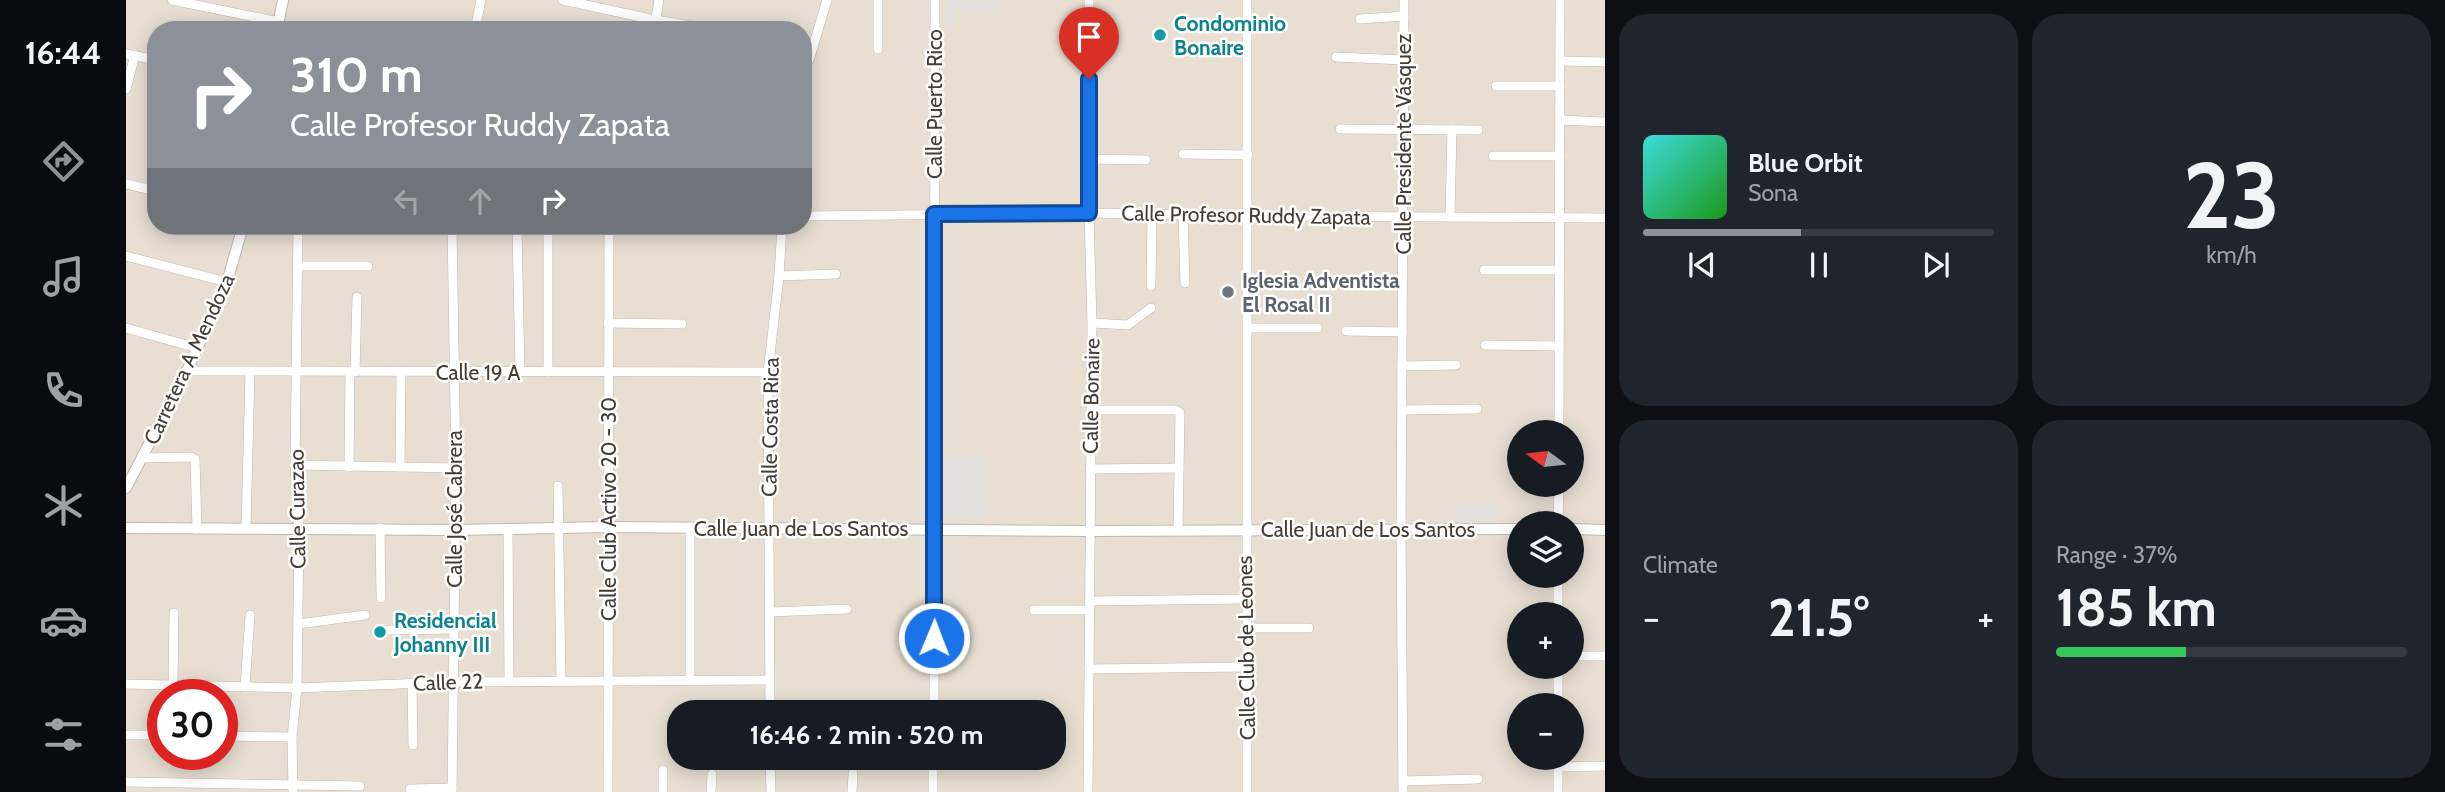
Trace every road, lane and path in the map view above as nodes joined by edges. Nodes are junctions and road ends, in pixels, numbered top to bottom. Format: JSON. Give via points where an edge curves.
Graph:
{"nodes":[{"id":1,"x":172,"y":0,"type":"edge"},
{"id":2,"x":283,"y":0,"type":"edge"},
{"id":3,"x":481,"y":0,"type":"edge"},
{"id":4,"x":563,"y":0,"type":"edge"},
{"id":5,"x":659,"y":0,"type":"edge"},
{"id":6,"x":827,"y":0,"type":"edge"},
{"id":7,"x":878,"y":0,"type":"edge"},
{"id":8,"x":935,"y":0,"type":"edge"},
{"id":9,"x":1089,"y":0,"type":"edge"},
{"id":10,"x":1247,"y":0,"type":"edge"},
{"id":11,"x":1404,"y":0,"type":"edge"},
{"id":12,"x":1560,"y":0,"type":"edge"},
{"id":13,"x":1404,"y":16,"type":"junction"},
{"id":14,"x":1360,"y":19,"type":"dead end"},
{"id":15,"x":258,"y":21,"type":"edge"},
{"id":16,"x":279,"y":21,"type":"edge"},
{"id":17,"x":477,"y":21,"type":"edge"},
{"id":18,"x":639,"y":21,"type":"edge"},
{"id":19,"x":655,"y":21,"type":"edge"},
{"id":20,"x":878,"y":49,"type":"dead end"},
{"id":21,"x":812,"y":50,"type":"edge"},
{"id":22,"x":130,"y":54,"type":"edge"},
{"id":23,"x":1336,"y":57,"type":"dead end"},
{"id":24,"x":1404,"y":60,"type":"junction"},
{"id":25,"x":1560,"y":61,"type":"junction"},
{"id":26,"x":1605,"y":62,"type":"edge"},
{"id":27,"x":1496,"y":86,"type":"dead end"},
{"id":28,"x":1560,"y":86,"type":"junction"},
{"id":29,"x":126,"y":89,"type":"edge"},
{"id":30,"x":1560,"y":120,"type":"junction"},
{"id":31,"x":1605,"y":122,"type":"edge"},
{"id":32,"x":1340,"y":129,"type":"dead end"},
{"id":33,"x":1403,"y":130,"type":"junction"},
{"id":34,"x":1452,"y":130,"type":"junction"},
{"id":35,"x":1478,"y":130,"type":"dead end"},
{"id":36,"x":1183,"y":154,"type":"dead end"},
{"id":37,"x":1248,"y":155,"type":"junction"},
{"id":38,"x":1493,"y":156,"type":"dead end"},
{"id":39,"x":1560,"y":156,"type":"junction"},
{"id":40,"x":1089,"y":159,"type":"junction"},
{"id":41,"x":1146,"y":160,"type":"dead end"},
{"id":42,"x":126,"y":184,"type":"edge"},
{"id":43,"x":147,"y":189,"type":"edge"},
{"id":44,"x":1089,"y":213,"type":"junction"},
{"id":45,"x":934,"y":214,"type":"junction"},
{"id":46,"x":1152,"y":214,"type":"junction"},
{"id":47,"x":1182,"y":215,"type":"junction"},
{"id":48,"x":812,"y":216,"type":"edge"},
{"id":49,"x":1248,"y":216,"type":"junction"},
{"id":50,"x":1403,"y":216,"type":"junction"},
{"id":51,"x":1450,"y":217,"type":"junction"},
{"id":52,"x":1560,"y":218,"type":"junction"},
{"id":53,"x":1605,"y":218,"type":"edge"},
{"id":54,"x":240,"y":235,"type":"edge"},
{"id":55,"x":298,"y":235,"type":"edge"},
{"id":56,"x":452,"y":235,"type":"edge"},
{"id":57,"x":517,"y":235,"type":"edge"},
{"id":58,"x":548,"y":235,"type":"edge"},
{"id":59,"x":609,"y":235,"type":"edge"},
{"id":60,"x":781,"y":235,"type":"edge"},
{"id":61,"x":126,"y":256,"type":"edge"},
{"id":62,"x":298,"y":266,"type":"junction"},
{"id":63,"x":368,"y":266,"type":"dead end"},
{"id":64,"x":1484,"y":270,"type":"dead end"},
{"id":65,"x":1560,"y":270,"type":"junction"},
{"id":66,"x":836,"y":274,"type":"dead end"},
{"id":67,"x":779,"y":276,"type":"junction"},
{"id":68,"x":227,"y":282,"type":"junction"},
{"id":69,"x":1185,"y":282,"type":"dead end"},
{"id":70,"x":1151,"y":286,"type":"dead end"},
{"id":71,"x":357,"y":297,"type":"dead end"},
{"id":72,"x":1152,"y":308,"type":"dead end"},
{"id":73,"x":608,"y":323,"type":"junction"},
{"id":74,"x":1092,"y":323,"type":"junction"},
{"id":75,"x":682,"y":324,"type":"dead end"},
{"id":76,"x":126,"y":328,"type":"edge"},
{"id":77,"x":1247,"y":328,"type":"junction"},
{"id":78,"x":1318,"y":328,"type":"dead end"},
{"id":79,"x":1346,"y":331,"type":"dead end"},
{"id":80,"x":1402,"y":332,"type":"junction"},
{"id":81,"x":1485,"y":345,"type":"dead end"},
{"id":82,"x":1559,"y":346,"type":"junction"},
{"id":83,"x":197,"y":348,"type":"junction"},
{"id":84,"x":1456,"y":365,"type":"dead end"},
{"id":85,"x":1402,"y":366,"type":"junction"},
{"id":86,"x":187,"y":371,"type":"junction"},
{"id":87,"x":297,"y":371,"type":"junction"},
{"id":88,"x":454,"y":371,"type":"junction"},
{"id":89,"x":250,"y":372,"type":"junction"},
{"id":90,"x":352,"y":372,"type":"junction"},
{"id":91,"x":520,"y":372,"type":"junction"},
{"id":92,"x":548,"y":372,"type":"junction"},
{"id":93,"x":607,"y":372,"type":"junction"},
{"id":94,"x":768,"y":372,"type":"junction"},
{"id":95,"x":401,"y":373,"type":"junction"},
{"id":96,"x":1477,"y":409,"type":"dead end"},
{"id":97,"x":1091,"y":410,"type":"junction"},
{"id":98,"x":1402,"y":410,"type":"junction"},
{"id":99,"x":1559,"y":420,"type":"edge"},
{"id":100,"x":143,"y":458,"type":"junction"},
{"id":101,"x":295,"y":465,"type":"junction"},
{"id":102,"x":349,"y":467,"type":"junction"},
{"id":103,"x":400,"y":467,"type":"junction"},
{"id":104,"x":456,"y":468,"type":"junction"},
{"id":105,"x":1179,"y":468,"type":"junction"},
{"id":106,"x":1090,"y":469,"type":"junction"},
{"id":107,"x":130,"y":472,"type":"edge"},
{"id":108,"x":558,"y":486,"type":"dead end"},
{"id":109,"x":126,"y":488,"type":"edge"},
{"id":110,"x":607,"y":527,"type":"junction"},
{"id":111,"x":690,"y":527,"type":"junction"},
{"id":112,"x":126,"y":528,"type":"edge"},
{"id":113,"x":380,"y":528,"type":"junction"},
{"id":114,"x":559,"y":528,"type":"junction"},
{"id":115,"x":769,"y":528,"type":"junction"},
{"id":116,"x":936,"y":528,"type":"junction"},
{"id":117,"x":1401,"y":528,"type":"junction"},
{"id":118,"x":197,"y":529,"type":"junction"},
{"id":119,"x":246,"y":529,"type":"junction"},
{"id":120,"x":508,"y":529,"type":"junction"},
{"id":121,"x":1507,"y":529,"type":"edge"},
{"id":122,"x":1584,"y":529,"type":"edge"},
{"id":123,"x":299,"y":530,"type":"junction"},
{"id":124,"x":455,"y":530,"type":"junction"},
{"id":125,"x":1178,"y":530,"type":"junction"},
{"id":126,"x":1245,"y":530,"type":"junction"},
{"id":127,"x":1605,"y":530,"type":"edge"},
{"id":128,"x":1090,"y":531,"type":"junction"},
{"id":129,"x":381,"y":598,"type":"dead end"},
{"id":130,"x":1246,"y":598,"type":"junction"},
{"id":131,"x":1089,"y":606,"type":"junction"},
{"id":132,"x":847,"y":609,"type":"dead end"},
{"id":133,"x":1034,"y":610,"type":"dead end"},
{"id":134,"x":770,"y":611,"type":"junction"},
{"id":135,"x":174,"y":612,"type":"dead end"},
{"id":136,"x":250,"y":615,"type":"dead end"},
{"id":137,"x":365,"y":615,"type":"dead end"},
{"id":138,"x":298,"y":624,"type":"junction"},
{"id":139,"x":1246,"y":628,"type":"junction"},
{"id":140,"x":1309,"y":628,"type":"dead end"},
{"id":141,"x":453,"y":629,"type":"junction"},
{"id":142,"x":389,"y":630,"type":"dead end"},
{"id":143,"x":1584,"y":656,"type":"edge"},
{"id":144,"x":1605,"y":656,"type":"edge"},
{"id":145,"x":1246,"y":667,"type":"junction"},
{"id":146,"x":1089,"y":669,"type":"junction"},
{"id":147,"x":173,"y":679,"type":"edge"},
{"id":148,"x":561,"y":680,"type":"junction"},
{"id":149,"x":609,"y":680,"type":"junction"},
{"id":150,"x":690,"y":680,"type":"junction"},
{"id":151,"x":770,"y":680,"type":"junction"},
{"id":152,"x":509,"y":681,"type":"junction"},
{"id":153,"x":452,"y":682,"type":"junction"},
{"id":154,"x":412,"y":683,"type":"junction"},
{"id":155,"x":126,"y":684,"type":"edge"},
{"id":156,"x":147,"y":684,"type":"edge"},
{"id":157,"x":238,"y":687,"type":"edge"},
{"id":158,"x":245,"y":687,"type":"junction"},
{"id":159,"x":297,"y":688,"type":"junction"},
{"id":160,"x":770,"y":700,"type":"edge"},
{"id":161,"x":934,"y":700,"type":"edge"},
{"id":162,"x":126,"y":735,"type":"edge"},
{"id":163,"x":147,"y":735,"type":"edge"},
{"id":164,"x":238,"y":736,"type":"edge"},
{"id":165,"x":292,"y":737,"type":"junction"},
{"id":166,"x":413,"y":745,"type":"dead end"},
{"id":167,"x":1584,"y":764,"type":"edge"},
{"id":168,"x":1605,"y":766,"type":"edge"},
{"id":169,"x":663,"y":770,"type":"dead end"},
{"id":170,"x":771,"y":770,"type":"edge"},
{"id":171,"x":933,"y":770,"type":"edge"},
{"id":172,"x":1558,"y":770,"type":"edge"},
{"id":173,"x":853,"y":773,"type":"dead end"},
{"id":174,"x":712,"y":774,"type":"dead end"},
{"id":175,"x":1478,"y":779,"type":"dead end"},
{"id":176,"x":1403,"y":781,"type":"junction"},
{"id":177,"x":126,"y":782,"type":"edge"},
{"id":178,"x":360,"y":786,"type":"dead end"},
{"id":179,"x":293,"y":788,"type":"edge"},
{"id":180,"x":410,"y":789,"type":"dead end"},
{"id":181,"x":452,"y":790,"type":"edge"},
{"id":182,"x":608,"y":792,"type":"edge"},
{"id":183,"x":663,"y":792,"type":"edge"},
{"id":184,"x":711,"y":792,"type":"edge"},
{"id":185,"x":771,"y":792,"type":"edge"},
{"id":186,"x":852,"y":792,"type":"edge"},
{"id":187,"x":933,"y":792,"type":"edge"},
{"id":188,"x":1088,"y":792,"type":"edge"},
{"id":189,"x":1247,"y":792,"type":"edge"},
{"id":190,"x":1403,"y":792,"type":"edge"},
{"id":191,"x":1558,"y":792,"type":"edge"}],
"edges":[{"from":1,"to":15,"type":"street"},
{"from":2,"to":16,"type":"street"},
{"from":3,"to":17,"type":"street"},
{"from":4,"to":18,"type":"street"},
{"from":5,"to":19,"type":"street"},
{"from":6,"to":21,"type":"street"},
{"from":7,"to":20,"type":"street"},
{"from":8,"to":45,"type":"street","name":"Calle Puerto Rico"},
{"from":9,"to":40,"type":"street","name":"Calle Bonaire"},
{"from":10,"to":37,"type":"street","name":"Calle Club de Leones"},
{"from":11,"to":13,"type":"street","name":"Calle Presidente Vásquez"},
{"from":12,"to":25,"type":"street"},
{"from":13,"to":14,"type":"street"},
{"from":13,"to":24,"type":"street","name":"Calle Presidente Vásquez"},
{"from":22,"to":29,"type":"street"},
{"from":23,"to":24,"type":"street"},
{"from":24,"to":33,"type":"street","name":"Calle Presidente Vásquez"},
{"from":25,"to":26,"type":"street"},
{"from":25,"to":28,"type":"street"},
{"from":27,"to":28,"type":"street"},
{"from":28,"to":30,"type":"street"},
{"from":30,"to":31,"type":"street"},
{"from":30,"to":39,"type":"street"},
{"from":32,"to":33,"type":"street"},
{"from":33,"to":34,"type":"street"},
{"from":33,"to":50,"type":"street","name":"Calle Presidente Vásquez"},
{"from":34,"to":35,"type":"street"},
{"from":34,"to":51,"type":"street"},
{"from":36,"to":37,"type":"street"},
{"from":37,"to":49,"type":"street","name":"Calle Club de Leones"},
{"from":38,"to":39,"type":"street"},
{"from":39,"to":52,"type":"street"},
{"from":40,"to":41,"type":"street"},
{"from":40,"to":44,"type":"street","name":"Calle Bonaire"},
{"from":42,"to":43,"type":"street"},
{"from":44,"to":45,"type":"street","name":"Calle Profesor Ruddy Zapata"},
{"from":44,"to":46,"type":"street","name":"Calle Profesor Ruddy Zapata"},
{"from":44,"to":74,"type":"street","name":"Calle Bonaire"},
{"from":45,"to":48,"type":"street","name":"Calle Profesor Ruddy Zapata"},
{"from":45,"to":116,"type":"street","name":"Calle Puerto Rico"},
{"from":46,"to":47,"type":"street","name":"Calle Profesor Ruddy Zapata"},
{"from":46,"to":70,"type":"street"},
{"from":47,"to":49,"type":"street","name":"Calle Profesor Ruddy Zapata"},
{"from":47,"to":69,"type":"street"},
{"from":49,"to":50,"type":"street","name":"Calle Profesor Ruddy Zapata"},
{"from":49,"to":77,"type":"street","name":"Calle Club de Leones"},
{"from":50,"to":51,"type":"street","name":"Calle Profesor Ruddy Zapata"},
{"from":50,"to":80,"type":"street","name":"Calle Presidente Vásquez"},
{"from":51,"to":52,"type":"street","name":"Calle Profesor Ruddy Zapata"},
{"from":52,"to":53,"type":"street","name":"Calle Profesor Ruddy Zapata"},
{"from":52,"to":65,"type":"street"},
{"from":54,"to":68,"type":"street","name":"Carretera A Mendoza"},
{"from":55,"to":62,"type":"street","name":"Calle Curazao"},
{"from":56,"to":88,"type":"street","name":"Calle José Cabrera"},
{"from":57,"to":91,"type":"street"},
{"from":58,"to":92,"type":"street"},
{"from":59,"to":73,"type":"street","name":"Calle Club Activo 20 - 30"},
{"from":60,"to":67,"type":"street","name":"Calle Costa Rica"},
{"from":61,"to":68,"type":"street"},
{"from":62,"to":63,"type":"street"},
{"from":62,"to":87,"type":"street","name":"Calle Curazao"},
{"from":64,"to":65,"type":"street"},
{"from":65,"to":82,"type":"street"},
{"from":66,"to":67,"type":"street"},
{"from":67,"to":94,"type":"street","name":"Calle Costa Rica"},
{"from":68,"to":83,"type":"street","name":"Carretera A Mendoza"},
{"from":71,"to":90,"type":"street"},
{"from":72,"to":74,"type":"street","via":[[1128,325]]},
{"from":73,"to":75,"type":"street"},
{"from":73,"to":93,"type":"street","name":"Calle Club Activo 20 - 30"},
{"from":74,"to":97,"type":"street","name":"Calle Bonaire"},
{"from":76,"to":83,"type":"street"},
{"from":77,"to":78,"type":"street"},
{"from":77,"to":126,"type":"street","name":"Calle Club de Leones"},
{"from":79,"to":80,"type":"street"},
{"from":80,"to":85,"type":"street","name":"Calle Presidente Vásquez"},
{"from":81,"to":82,"type":"street"},
{"from":82,"to":99,"type":"street"},
{"from":83,"to":86,"type":"street","name":"Carretera A Mendoza"},
{"from":84,"to":85,"type":"street"},
{"from":85,"to":98,"type":"street","name":"Calle Presidente Vásquez"},
{"from":86,"to":89,"type":"street","name":"Calle 19 A"},
{"from":86,"to":100,"type":"street","name":"Carretera A Mendoza"},
{"from":87,"to":89,"type":"street","name":"Calle 19 A"},
{"from":87,"to":90,"type":"street","name":"Calle 19 A"},
{"from":87,"to":101,"type":"street","name":"Calle Curazao"},
{"from":88,"to":91,"type":"street","name":"Calle 19 A"},
{"from":88,"to":95,"type":"street","name":"Calle 19 A"},
{"from":88,"to":104,"type":"street","name":"Calle José Cabrera"},
{"from":89,"to":119,"type":"street"},
{"from":90,"to":95,"type":"street","name":"Calle 19 A"},
{"from":90,"to":102,"type":"street"},
{"from":91,"to":92,"type":"street","name":"Calle 19 A"},
{"from":92,"to":93,"type":"street","name":"Calle 19 A"},
{"from":93,"to":94,"type":"street","name":"Calle 19 A"},
{"from":93,"to":110,"type":"street","name":"Calle Club Activo 20 - 30"},
{"from":94,"to":115,"type":"street","name":"Calle Costa Rica"},
{"from":95,"to":103,"type":"street"},
{"from":96,"to":98,"type":"street"},
{"from":97,"to":105,"type":"street","via":[[1178,410]]},
{"from":97,"to":106,"type":"street","name":"Calle Bonaire"},
{"from":98,"to":117,"type":"street","name":"Calle Presidente Vásquez"},
{"from":100,"to":107,"type":"street","name":"Carretera A Mendoza"},
{"from":100,"to":118,"type":"street","via":[[195,459]]},
{"from":101,"to":102,"type":"street"},
{"from":101,"to":123,"type":"street","name":"Calle Curazao"},
{"from":102,"to":103,"type":"street"},
{"from":103,"to":104,"type":"street"},
{"from":104,"to":124,"type":"street","name":"Calle José Cabrera"},
{"from":105,"to":106,"type":"street"},
{"from":105,"to":125,"type":"street"},
{"from":106,"to":128,"type":"street","name":"Calle Bonaire"},
{"from":107,"to":109,"type":"street","name":"Carretera A Mendoza"},
{"from":108,"to":114,"type":"street"},
{"from":110,"to":111,"type":"street","name":"Calle Juan de Los Santos"},
{"from":110,"to":114,"type":"street","name":"Calle Juan de Los Santos"},
{"from":110,"to":149,"type":"street","name":"Calle Club Activo 20 - 30"},
{"from":111,"to":115,"type":"street","name":"Calle Juan de Los Santos"},
{"from":111,"to":150,"type":"street"},
{"from":112,"to":118,"type":"street","name":"Calle Juan de Los Santos"},
{"from":113,"to":123,"type":"street","name":"Calle Juan de Los Santos"},
{"from":113,"to":124,"type":"street","name":"Calle Juan de Los Santos"},
{"from":113,"to":129,"type":"street"},
{"from":114,"to":120,"type":"street","name":"Calle Juan de Los Santos"},
{"from":114,"to":148,"type":"street"},
{"from":115,"to":116,"type":"street","name":"Calle Juan de Los Santos"},
{"from":115,"to":134,"type":"street","name":"Calle Costa Rica"},
{"from":116,"to":128,"type":"street","name":"Calle Juan de Los Santos"},
{"from":116,"to":161,"type":"street","name":"Calle Puerto Rico"},
{"from":117,"to":121,"type":"street","name":"Calle Juan de Los Santos"},
{"from":117,"to":126,"type":"street","name":"Calle Juan de Los Santos"},
{"from":117,"to":176,"type":"street","name":"Calle Presidente Vásquez"},
{"from":118,"to":119,"type":"street","name":"Calle Juan de Los Santos"},
{"from":119,"to":123,"type":"street","name":"Calle Juan de Los Santos"},
{"from":120,"to":124,"type":"street","name":"Calle Juan de Los Santos"},
{"from":120,"to":152,"type":"street"},
{"from":122,"to":127,"type":"street"},
{"from":123,"to":138,"type":"street","name":"Calle Curazao"},
{"from":124,"to":141,"type":"street","name":"Calle José Cabrera"},
{"from":125,"to":126,"type":"street","name":"Calle Juan de Los Santos"},
{"from":125,"to":128,"type":"street","name":"Calle Juan de Los Santos"},
{"from":126,"to":130,"type":"street","name":"Calle Club de Leones"},
{"from":128,"to":131,"type":"street","name":"Calle Bonaire"},
{"from":130,"to":131,"type":"street"},
{"from":130,"to":139,"type":"street","name":"Calle Club de Leones"},
{"from":131,"to":133,"type":"street"},
{"from":131,"to":146,"type":"street","name":"Calle Bonaire"},
{"from":132,"to":134,"type":"street"},
{"from":134,"to":151,"type":"street","name":"Calle Costa Rica"},
{"from":135,"to":147,"type":"street"},
{"from":136,"to":158,"type":"street"},
{"from":137,"to":138,"type":"street"},
{"from":138,"to":159,"type":"street","name":"Calle Curazao"},
{"from":139,"to":140,"type":"street"},
{"from":139,"to":145,"type":"street","name":"Calle Club de Leones"},
{"from":141,"to":142,"type":"street"},
{"from":141,"to":153,"type":"street","name":"Calle José Cabrera"},
{"from":143,"to":144,"type":"street"},
{"from":145,"to":146,"type":"street"},
{"from":145,"to":189,"type":"street","name":"Calle Club de Leones"},
{"from":146,"to":188,"type":"street","name":"Calle Bonaire"},
{"from":148,"to":149,"type":"street","name":"Calle 22"},
{"from":148,"to":152,"type":"street","name":"Calle 22"},
{"from":149,"to":150,"type":"street","name":"Calle 22"},
{"from":149,"to":182,"type":"street","name":"Calle Club Activo 20 - 30"},
{"from":150,"to":151,"type":"street","name":"Calle 22"},
{"from":151,"to":160,"type":"street","name":"Calle Costa Rica"},
{"from":152,"to":153,"type":"street","name":"Calle 22"},
{"from":153,"to":154,"type":"street","name":"Calle 22"},
{"from":153,"to":181,"type":"street","name":"Calle José Cabrera"},
{"from":154,"to":159,"type":"street","name":"Calle 22"},
{"from":154,"to":166,"type":"street"},
{"from":155,"to":156,"type":"street","name":"Calle 22"},
{"from":157,"to":158,"type":"street","name":"Calle 22"},
{"from":158,"to":159,"type":"street","name":"Calle 22"},
{"from":159,"to":165,"type":"street","name":"Calle Curazao"},
{"from":162,"to":163,"type":"street"},
{"from":164,"to":165,"type":"street"},
{"from":165,"to":179,"type":"street","name":"Calle Curazao"},
{"from":167,"to":168,"type":"street"},
{"from":169,"to":183,"type":"street"},
{"from":170,"to":185,"type":"street"},
{"from":171,"to":187,"type":"street"},
{"from":172,"to":191,"type":"street"},
{"from":173,"to":186,"type":"street"},
{"from":174,"to":184,"type":"street"},
{"from":175,"to":176,"type":"street"},
{"from":176,"to":190,"type":"street","name":"Calle Presidente Vásquez"},
{"from":177,"to":179,"type":"street"},
{"from":178,"to":179,"type":"street"},
{"from":180,"to":181,"type":"street"}]}
